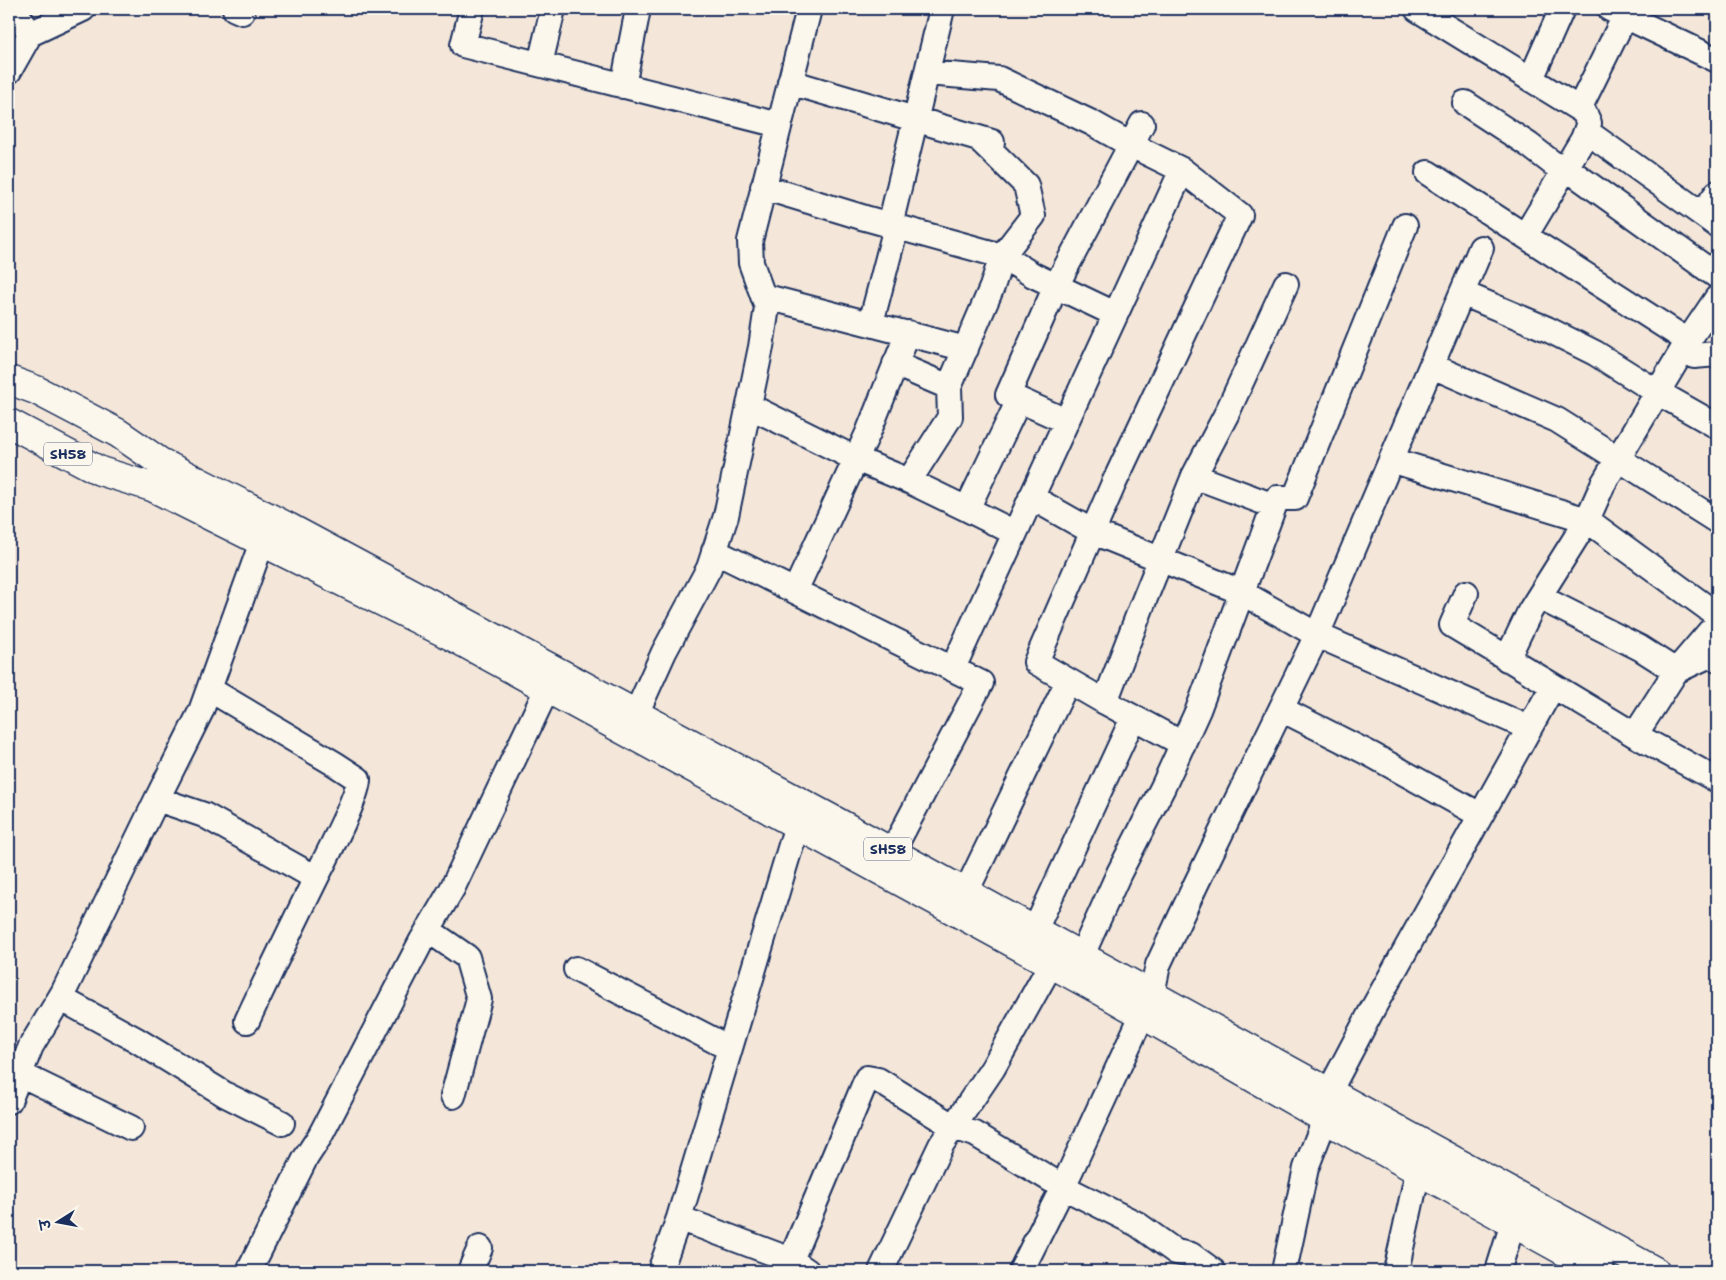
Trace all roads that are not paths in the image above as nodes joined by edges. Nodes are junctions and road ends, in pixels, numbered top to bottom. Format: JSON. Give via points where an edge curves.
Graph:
{"nodes":[{"id":1,"x":14,"y":9,"type":"edge"},
{"id":2,"x":83,"y":9,"type":"edge"},
{"id":3,"x":472,"y":9,"type":"edge"},
{"id":4,"x":553,"y":9,"type":"edge"},
{"id":5,"x":638,"y":9,"type":"edge"},
{"id":6,"x":809,"y":9,"type":"edge"},
{"id":7,"x":942,"y":9,"type":"edge"},
{"id":8,"x":1417,"y":9,"type":"edge"},
{"id":9,"x":1562,"y":9,"type":"edge"},
{"id":10,"x":1617,"y":12,"type":"edge"},
{"id":11,"x":30,"y":34,"type":"junction"},
{"id":12,"x":1717,"y":60,"type":"edge"},
{"id":13,"x":540,"y":64,"type":"junction"},
{"id":14,"x":9,"y":71,"type":"edge"},
{"id":15,"x":927,"y":73,"type":"junction"},
{"id":16,"x":1531,"y":79,"type":"junction"},
{"id":17,"x":790,"y":82,"type":"junction"},
{"id":18,"x":622,"y":86,"type":"junction"},
{"id":19,"x":1466,"y":103,"type":"dead end"},
{"id":20,"x":916,"y":120,"type":"junction"},
{"id":21,"x":1583,"y":120,"type":"junction"},
{"id":22,"x":1142,"y":124,"type":"dead end"},
{"id":23,"x":779,"y":126,"type":"junction"},
{"id":24,"x":978,"y":138,"type":"junction"},
{"id":25,"x":1131,"y":145,"type":"junction"},
{"id":26,"x":1008,"y":147,"type":"dead end"},
{"id":27,"x":1182,"y":170,"type":"junction"},
{"id":28,"x":1565,"y":170,"type":"junction"},
{"id":29,"x":1428,"y":173,"type":"dead end"},
{"id":30,"x":763,"y":187,"type":"junction"},
{"id":31,"x":1717,"y":193,"type":"edge"},
{"id":32,"x":1710,"y":220,"type":"edge"},
{"id":33,"x":893,"y":226,"type":"junction"},
{"id":34,"x":1405,"y":226,"type":"dead end"},
{"id":35,"x":1525,"y":236,"type":"junction"},
{"id":36,"x":1481,"y":248,"type":"dead end"},
{"id":37,"x":1002,"y":256,"type":"junction"},
{"id":38,"x":1717,"y":276,"type":"edge"},
{"id":39,"x":1286,"y":284,"type":"dead end"},
{"id":40,"x":1056,"y":286,"type":"junction"},
{"id":41,"x":1462,"y":293,"type":"junction"},
{"id":42,"x":763,"y":296,"type":"junction"},
{"id":43,"x":1717,"y":298,"type":"edge"},
{"id":44,"x":1114,"y":314,"type":"junction"},
{"id":45,"x":871,"y":323,"type":"junction"},
{"id":46,"x":908,"y":333,"type":"junction"},
{"id":47,"x":1688,"y":341,"type":"junction"},
{"id":48,"x":966,"y":348,"type":"junction"},
{"id":49,"x":1717,"y":354,"type":"edge"},
{"id":50,"x":896,"y":364,"type":"junction"},
{"id":51,"x":1432,"y":366,"type":"junction"},
{"id":52,"x":9,"y":380,"type":"edge"},
{"id":53,"x":949,"y":387,"type":"junction"},
{"id":54,"x":1657,"y":392,"type":"junction"},
{"id":55,"x":1019,"y":400,"type":"junction"},
{"id":56,"x":749,"y":406,"type":"junction"},
{"id":57,"x":1066,"y":421,"type":"junction"},
{"id":58,"x":14,"y":426,"type":"edge"},
{"id":59,"x":1717,"y":426,"type":"edge"},
{"id":60,"x":1619,"y":458,"type":"junction"},
{"id":61,"x":856,"y":459,"type":"junction"},
{"id":62,"x":1391,"y":460,"type":"junction"},
{"id":63,"x":1194,"y":476,"type":"junction"},
{"id":64,"x":909,"y":481,"type":"junction"},
{"id":65,"x":1031,"y":497,"type":"junction"},
{"id":66,"x":1274,"y":506,"type":"junction"},
{"id":67,"x":967,"y":509,"type":"junction"},
{"id":68,"x":1587,"y":520,"type":"junction"},
{"id":69,"x":1717,"y":521,"type":"edge"},
{"id":70,"x":1015,"y":532,"type":"junction"},
{"id":71,"x":1093,"y":532,"type":"junction"},
{"id":72,"x":262,"y":542,"type":"junction"},
{"id":73,"x":714,"y":552,"type":"junction"},
{"id":74,"x":1161,"y":559,"type":"junction"},
{"id":75,"x":795,"y":591,"type":"junction"},
{"id":76,"x":1241,"y":592,"type":"junction"},
{"id":77,"x":1466,"y":593,"type":"dead end"},
{"id":78,"x":1551,"y":603,"type":"dead end"},
{"id":79,"x":1717,"y":615,"type":"edge"},
{"id":80,"x":1717,"y":623,"type":"edge"},
{"id":81,"x":1317,"y":635,"type":"junction"},
{"id":82,"x":1507,"y":658,"type":"junction"},
{"id":83,"x":1717,"y":659,"type":"edge"},
{"id":84,"x":953,"y":668,"type":"junction"},
{"id":85,"x":1676,"y":670,"type":"junction"},
{"id":86,"x":552,"y":680,"type":"junction"},
{"id":87,"x":1068,"y":681,"type":"junction"},
{"id":88,"x":1553,"y":686,"type":"junction"},
{"id":89,"x":209,"y":689,"type":"junction"},
{"id":90,"x":1105,"y":702,"type":"junction"},
{"id":91,"x":1281,"y":709,"type":"junction"},
{"id":92,"x":636,"y":714,"type":"junction"},
{"id":93,"x":1134,"y":718,"type":"junction"},
{"id":94,"x":1529,"y":728,"type":"junction"},
{"id":95,"x":1635,"y":735,"type":"junction"},
{"id":96,"x":1183,"y":744,"type":"junction"},
{"id":97,"x":1717,"y":780,"type":"edge"},
{"id":98,"x":157,"y":799,"type":"junction"},
{"id":99,"x":1480,"y":815,"type":"junction"},
{"id":100,"x":797,"y":825,"type":"junction"},
{"id":101,"x":892,"y":852,"type":"junction"},
{"id":102,"x":316,"y":878,"type":"junction"},
{"id":103,"x":966,"y":892,"type":"junction"},
{"id":104,"x":428,"y":930,"type":"junction"},
{"id":105,"x":1035,"y":930,"type":"junction"},
{"id":106,"x":1082,"y":956,"type":"junction"},
{"id":107,"x":1051,"y":964,"type":"junction"},
{"id":108,"x":576,"y":969,"type":"dead end"},
{"id":109,"x":60,"y":998,"type":"junction"},
{"id":110,"x":1147,"y":1004,"type":"junction"},
{"id":111,"x":247,"y":1021,"type":"dead end"},
{"id":112,"x":729,"y":1048,"type":"junction"},
{"id":113,"x":20,"y":1074,"type":"junction"},
{"id":114,"x":1329,"y":1092,"type":"junction"},
{"id":115,"x":453,"y":1096,"type":"dead end"},
{"id":116,"x":9,"y":1101,"type":"edge"},
{"id":117,"x":1325,"y":1119,"type":"junction"},
{"id":118,"x":282,"y":1123,"type":"dead end"},
{"id":119,"x":954,"y":1127,"type":"junction"},
{"id":120,"x":131,"y":1128,"type":"dead end"},
{"id":121,"x":1424,"y":1159,"type":"junction"},
{"id":122,"x":1063,"y":1187,"type":"junction"},
{"id":123,"x":678,"y":1218,"type":"junction"},
{"id":124,"x":1513,"y":1223,"type":"junction"},
{"id":125,"x":480,"y":1248,"type":"dead end"},
{"id":126,"x":1171,"y":1262,"type":"edge"},
{"id":127,"x":799,"y":1266,"type":"edge"},
{"id":128,"x":249,"y":1271,"type":"edge"},
{"id":129,"x":470,"y":1271,"type":"edge"},
{"id":130,"x":660,"y":1271,"type":"edge"},
{"id":131,"x":881,"y":1271,"type":"edge"},
{"id":132,"x":1021,"y":1271,"type":"edge"},
{"id":133,"x":1212,"y":1271,"type":"edge"},
{"id":134,"x":1284,"y":1271,"type":"edge"},
{"id":135,"x":1396,"y":1271,"type":"edge"},
{"id":136,"x":1498,"y":1271,"type":"edge"},
{"id":137,"x":1600,"y":1271,"type":"edge"},
{"id":138,"x":1656,"y":1271,"type":"edge"}],
"edges":[{"from":1,"to":11,"type":"street"},
{"from":2,"to":11,"type":"street"},
{"from":3,"to":13,"type":"street","via":[[463,45]]},
{"from":4,"to":13,"type":"street"},
{"from":5,"to":18,"type":"street"},
{"from":6,"to":17,"type":"street"},
{"from":7,"to":15,"type":"street"},
{"from":8,"to":16,"type":"street"},
{"from":9,"to":16,"type":"street"},
{"from":10,"to":12,"type":"street"},
{"from":10,"to":21,"type":"street"},
{"from":11,"to":14,"type":"street"},
{"from":13,"to":18,"type":"street"},
{"from":15,"to":20,"type":"street"},
{"from":15,"to":25,"type":"street","via":[[999,79]]},
{"from":16,"to":21,"type":"street"},
{"from":17,"to":20,"type":"street"},
{"from":17,"to":23,"type":"street"},
{"from":18,"to":23,"type":"street"},
{"from":19,"to":28,"type":"street"},
{"from":20,"to":24,"type":"street"},
{"from":20,"to":33,"type":"street"},
{"from":21,"to":28,"type":"street"},
{"from":21,"to":32,"type":"street"},
{"from":22,"to":25,"type":"street"},
{"from":23,"to":30,"type":"street"},
{"from":24,"to":26,"type":"street"},
{"from":24,"to":37,"type":"street","via":[[1026,185],[1033,216]]},
{"from":25,"to":27,"type":"street"},
{"from":25,"to":40,"type":"street"},
{"from":27,"to":44,"type":"street"},
{"from":27,"to":71,"type":"street","via":[[1240,215]]},
{"from":28,"to":35,"type":"street"},
{"from":28,"to":38,"type":"street"},
{"from":29,"to":35,"type":"street"},
{"from":30,"to":33,"type":"street"},
{"from":30,"to":42,"type":"street","via":[[750,241],[751,263]]},
{"from":31,"to":32,"type":"street"},
{"from":33,"to":37,"type":"street"},
{"from":33,"to":45,"type":"street"},
{"from":34,"to":66,"type":"street","via":[[1295,498],[1277,498]]},
{"from":35,"to":47,"type":"street"},
{"from":36,"to":41,"type":"street"},
{"from":37,"to":40,"type":"street"},
{"from":37,"to":48,"type":"street"},
{"from":39,"to":63,"type":"street"},
{"from":40,"to":44,"type":"street"},
{"from":40,"to":55,"type":"street","via":[[1008,395]]},
{"from":41,"to":51,"type":"street"},
{"from":41,"to":54,"type":"street","via":[[1547,328],[1595,353]]},
{"from":42,"to":45,"type":"street"},
{"from":42,"to":56,"type":"street","via":[[767,307]]},
{"from":43,"to":47,"type":"street"},
{"from":44,"to":57,"type":"street"},
{"from":45,"to":46,"type":"street"},
{"from":46,"to":48,"type":"street"},
{"from":46,"to":50,"type":"street"},
{"from":47,"to":49,"type":"street","via":[[1683,349],[1694,356]]},
{"from":47,"to":54,"type":"street"},
{"from":48,"to":53,"type":"street"},
{"from":50,"to":53,"type":"street"},
{"from":50,"to":61,"type":"street"},
{"from":51,"to":60,"type":"street","via":[[1557,420]]},
{"from":51,"to":62,"type":"street"},
{"from":52,"to":86,"type":"main road","number":"SH58","via":[[36,390],[118,434],[160,462],[288,527]]},
{"from":53,"to":64,"type":"street","via":[[950,417]]},
{"from":54,"to":59,"type":"street"},
{"from":54,"to":60,"type":"street"},
{"from":55,"to":57,"type":"street"},
{"from":55,"to":67,"type":"street"},
{"from":56,"to":61,"type":"street"},
{"from":56,"to":73,"type":"street","via":[[726,516]]},
{"from":57,"to":65,"type":"street"},
{"from":58,"to":72,"type":"main road","number":"SH58","via":[[100,471],[152,487]]},
{"from":60,"to":68,"type":"street"},
{"from":60,"to":69,"type":"street"},
{"from":61,"to":64,"type":"street"},
{"from":61,"to":75,"type":"street"},
{"from":62,"to":68,"type":"street"},
{"from":62,"to":81,"type":"street"},
{"from":63,"to":66,"type":"street"},
{"from":63,"to":74,"type":"street"},
{"from":64,"to":67,"type":"street"},
{"from":65,"to":70,"type":"street"},
{"from":65,"to":71,"type":"street"},
{"from":66,"to":76,"type":"street"},
{"from":67,"to":70,"type":"street"},
{"from":68,"to":79,"type":"street"},
{"from":68,"to":82,"type":"street","via":[[1530,611]]},
{"from":70,"to":84,"type":"street"},
{"from":71,"to":74,"type":"street"},
{"from":71,"to":87,"type":"street","via":[[1036,662]]},
{"from":72,"to":86,"type":"main road","number":"SH58","via":[[452,637]]},
{"from":72,"to":89,"type":"street"},
{"from":73,"to":75,"type":"street"},
{"from":73,"to":92,"type":"street"},
{"from":74,"to":76,"type":"street"},
{"from":74,"to":90,"type":"street"},
{"from":75,"to":84,"type":"street"},
{"from":76,"to":81,"type":"street"},
{"from":76,"to":96,"type":"street"},
{"from":77,"to":82,"type":"street","via":[[1452,626]]},
{"from":78,"to":85,"type":"street"},
{"from":80,"to":85,"type":"street"},
{"from":81,"to":91,"type":"street"},
{"from":81,"to":94,"type":"street"},
{"from":82,"to":88,"type":"street"},
{"from":83,"to":85,"type":"street","via":[[1712,654]]},
{"from":84,"to":101,"type":"street","via":[[981,682]]},
{"from":85,"to":95,"type":"street"},
{"from":86,"to":92,"type":"main road","number":"SH58"},
{"from":86,"to":100,"type":"main road","number":"SH58"},
{"from":86,"to":104,"type":"street","via":[[452,889]]},
{"from":87,"to":90,"type":"street"},
{"from":87,"to":103,"type":"street"},
{"from":88,"to":94,"type":"street"},
{"from":88,"to":95,"type":"street"},
{"from":89,"to":98,"type":"street","via":[[202,711]]},
{"from":89,"to":102,"type":"street","via":[[358,779],[353,800]]},
{"from":90,"to":93,"type":"street"},
{"from":91,"to":99,"type":"street"},
{"from":91,"to":110,"type":"street","via":[[1158,965]]},
{"from":92,"to":101,"type":"main road","number":"SH58"},
{"from":93,"to":96,"type":"street"},
{"from":93,"to":105,"type":"street"},
{"from":94,"to":99,"type":"street"},
{"from":95,"to":97,"type":"street"},
{"from":96,"to":106,"type":"street"},
{"from":98,"to":102,"type":"street","via":[[204,815]]},
{"from":98,"to":109,"type":"street"},
{"from":99,"to":114,"type":"street"},
{"from":100,"to":107,"type":"main road","number":"SH58"},
{"from":100,"to":112,"type":"street"},
{"from":101,"to":103,"type":"main road","number":"SH58"},
{"from":102,"to":111,"type":"street"},
{"from":103,"to":105,"type":"main road","number":"SH58"},
{"from":104,"to":115,"type":"street","via":[[467,957],[479,999]]},
{"from":104,"to":128,"type":"street"},
{"from":105,"to":106,"type":"main road","number":"SH58"},
{"from":106,"to":110,"type":"main road","number":"SH58"},
{"from":107,"to":110,"type":"main road","number":"SH58"},
{"from":107,"to":119,"type":"street","via":[[993,1068]]},
{"from":108,"to":112,"type":"street"},
{"from":109,"to":113,"type":"street","via":[[31,1046]]},
{"from":109,"to":118,"type":"street","via":[[226,1095]]},
{"from":110,"to":114,"type":"main road","number":"SH58"},
{"from":110,"to":117,"type":"main road","number":"SH58"},
{"from":110,"to":122,"type":"street"},
{"from":112,"to":123,"type":"street"},
{"from":113,"to":116,"type":"street"},
{"from":113,"to":120,"type":"street"},
{"from":114,"to":121,"type":"main road","number":"SH58"},
{"from":117,"to":121,"type":"main road","number":"SH58"},
{"from":117,"to":134,"type":"street","via":[[1306,1168]]},
{"from":119,"to":122,"type":"street","via":[[975,1134]]},
{"from":119,"to":127,"type":"street","via":[[878,1080],[867,1078]]},
{"from":119,"to":131,"type":"street","via":[[941,1145]]},
{"from":121,"to":124,"type":"main road","number":"SH58"},
{"from":121,"to":135,"type":"street"},
{"from":121,"to":138,"type":"main road","number":"SH58"},
{"from":122,"to":126,"type":"street","via":[[1137,1224]]},
{"from":122,"to":132,"type":"street"},
{"from":123,"to":127,"type":"street"},
{"from":123,"to":130,"type":"street"},
{"from":124,"to":136,"type":"street"},
{"from":124,"to":137,"type":"main road","number":"SH58"},
{"from":125,"to":129,"type":"street"},
{"from":126,"to":133,"type":"street","via":[[1191,1254]]}]}
